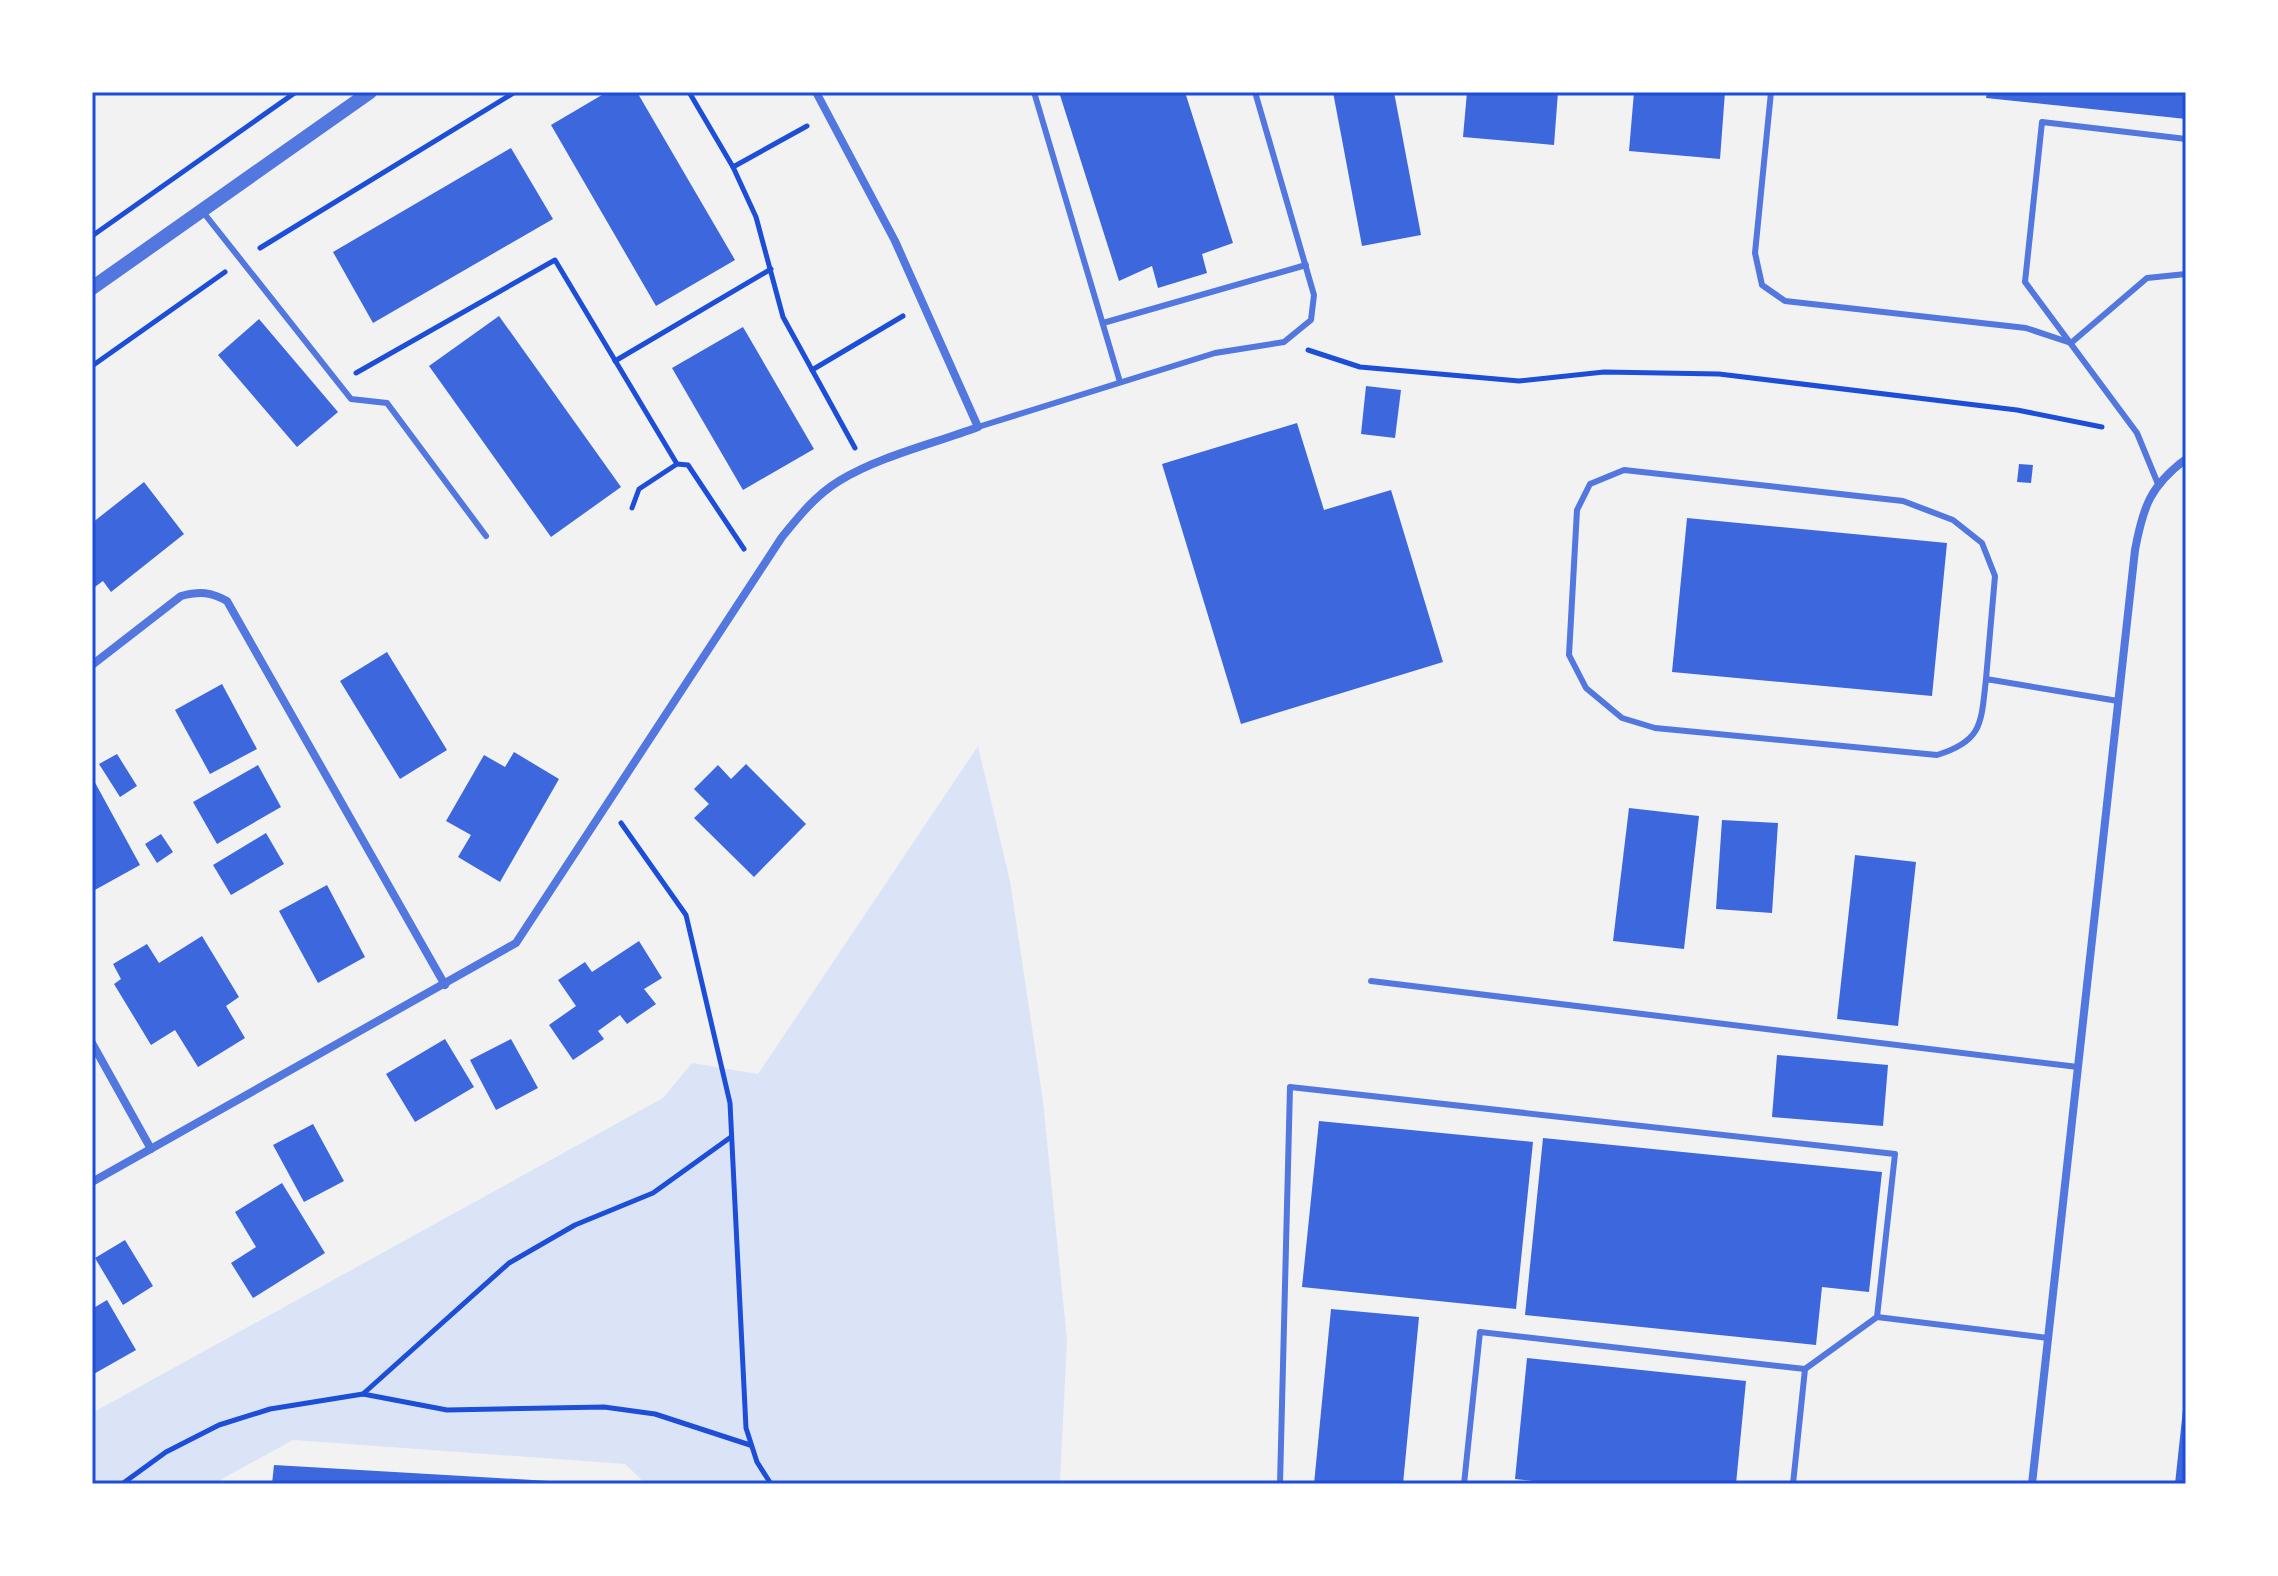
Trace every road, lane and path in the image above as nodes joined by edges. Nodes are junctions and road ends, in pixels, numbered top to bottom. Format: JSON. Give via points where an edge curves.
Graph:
{"nodes":[{"id":1,"x":296,"y":92,"type":"edge"},
{"id":2,"x":370,"y":92,"type":"edge"},
{"id":3,"x":515,"y":92,"type":"edge"},
{"id":4,"x":689,"y":92,"type":"edge"},
{"id":5,"x":816,"y":92,"type":"edge"},
{"id":6,"x":1034,"y":92,"type":"edge"},
{"id":7,"x":1771,"y":92,"type":"edge"},
{"id":8,"x":1258,"y":95,"type":"edge"},
{"id":9,"x":829,"y":114,"type":"junction"},
{"id":10,"x":2186,"y":139,"type":"edge"},
{"id":11,"x":733,"y":167,"type":"junction"},
{"id":12,"x":201,"y":209,"type":"junction"},
{"id":13,"x":92,"y":236,"type":"edge"},
{"id":14,"x":242,"y":260,"type":"junction"},
{"id":15,"x":1306,"y":265,"type":"junction"},
{"id":16,"x":771,"y":269,"type":"junction"},
{"id":17,"x":2186,"y":274,"type":"edge"},
{"id":18,"x":92,"y":288,"type":"edge"},
{"id":19,"x":925,"y":303,"type":"junction"},
{"id":20,"x":1103,"y":323,"type":"junction"},
{"id":21,"x":1284,"y":342,"type":"junction"},
{"id":22,"x":2071,"y":343,"type":"junction"},
{"id":23,"x":615,"y":361,"type":"junction"},
{"id":24,"x":92,"y":366,"type":"edge"},
{"id":25,"x":812,"y":370,"type":"junction"},
{"id":26,"x":1120,"y":382,"type":"junction"},
{"id":27,"x":338,"y":383,"type":"junction"},
{"id":28,"x":978,"y":427,"type":"junction"},
{"id":29,"x":2137,"y":433,"type":"junction"},
{"id":30,"x":2186,"y":459,"type":"edge"},
{"id":31,"x":677,"y":464,"type":"junction"},
{"id":32,"x":866,"y":468,"type":"junction"},
{"id":33,"x":2158,"y":484,"type":"junction"},
{"id":34,"x":632,"y":508,"type":"dead end"},
{"id":35,"x":486,"y":536,"type":"dead end"},
{"id":36,"x":759,"y":571,"type":"junction"},
{"id":37,"x":92,"y":665,"type":"edge"},
{"id":38,"x":1986,"y":679,"type":"junction"},
{"id":39,"x":2118,"y":701,"type":"junction"},
{"id":40,"x":604,"y":811,"type":"junction"},
{"id":41,"x":1371,"y":981,"type":"dead end"},
{"id":42,"x":445,"y":985,"type":"junction"},
{"id":43,"x":92,"y":1043,"type":"edge"},
{"id":44,"x":2078,"y":1067,"type":"junction"},
{"id":45,"x":732,"y":1136,"type":"junction"},
{"id":46,"x":151,"y":1149,"type":"junction"},
{"id":47,"x":92,"y":1182,"type":"edge"},
{"id":48,"x":1877,"y":1317,"type":"junction"},
{"id":49,"x":2048,"y":1338,"type":"junction"},
{"id":50,"x":1805,"y":1369,"type":"junction"},
{"id":51,"x":363,"y":1394,"type":"junction"},
{"id":52,"x":750,"y":1445,"type":"junction"},
{"id":53,"x":122,"y":1484,"type":"edge"},
{"id":54,"x":771,"y":1484,"type":"edge"},
{"id":55,"x":1280,"y":1484,"type":"edge"},
{"id":56,"x":1464,"y":1484,"type":"edge"},
{"id":57,"x":1793,"y":1484,"type":"edge"},
{"id":58,"x":2032,"y":1484,"type":"edge"}],
"edges":[{"from":1,"to":13,"type":"path"},
{"from":2,"to":12,"type":"street"},
{"from":3,"to":14,"type":"path"},
{"from":4,"to":11,"type":"path"},
{"from":5,"to":9,"type":"street"},
{"from":6,"to":20,"type":"lane"},
{"from":7,"to":22,"type":"lane","via":[[1755,253],[1762,285],[1785,301],[2026,328]]},
{"from":8,"to":15,"type":"lane"},
{"from":9,"to":11,"type":"path"},
{"from":9,"to":19,"type":"street"},
{"from":10,"to":22,"type":"lane","via":[[2042,122],[2025,282]]},
{"from":11,"to":16,"type":"path","via":[[756,217]]},
{"from":12,"to":14,"type":"lane"},
{"from":12,"to":18,"type":"street"},
{"from":14,"to":24,"type":"path"},
{"from":14,"to":27,"type":"lane"},
{"from":15,"to":20,"type":"lane"},
{"from":15,"to":21,"type":"lane","via":[[1314,295],[1311,320]]},
{"from":16,"to":23,"type":"path"},
{"from":16,"to":25,"type":"path","via":[[783,317]]},
{"from":17,"to":22,"type":"lane","via":[[2147,278]]},
{"from":19,"to":25,"type":"path"},
{"from":19,"to":28,"type":"street"},
{"from":20,"to":26,"type":"lane"},
{"from":21,"to":26,"type":"lane","via":[[1215,353]]},
{"from":21,"to":29,"type":"path","via":[[1360,367],[1519,381],[1604,372],[1719,374],[2017,410]]},
{"from":22,"to":29,"type":"lane"},
{"from":23,"to":27,"type":"path","via":[[555,260]]},
{"from":23,"to":31,"type":"path"},
{"from":25,"to":32,"type":"path"},
{"from":26,"to":28,"type":"lane"},
{"from":27,"to":35,"type":"lane","via":[[351,399],[387,403]]},
{"from":28,"to":32,"type":"street"},
{"from":29,"to":33,"type":"lane"},
{"from":30,"to":33,"type":"street"},
{"from":31,"to":34,"type":"path","via":[[639,489]]},
{"from":31,"to":36,"type":"path","via":[[688,465]]},
{"from":32,"to":36,"type":"street","via":[[808,506]]},
{"from":33,"to":39,"type":"street","via":[[2143,509],[2135,550]]},
{"from":36,"to":40,"type":"street"},
{"from":37,"to":42,"type":"street","via":[[181,596],[205,593],[227,601]]},
{"from":38,"to":38,"type":"lane","via":[[1995,576],[1982,543],[1953,520],[1903,501],[1624,470],[1590,484],[1577,510],[1569,655],[1586,688],[1622,718],[1655,728],[1937,755],[1964,747],[1980,725]]},
{"from":38,"to":39,"type":"lane"},
{"from":39,"to":44,"type":"street"},
{"from":40,"to":42,"type":"street","via":[[516,943]]},
{"from":40,"to":45,"type":"path","via":[[625,827],[686,915],[730,1103]]},
{"from":41,"to":44,"type":"lane"},
{"from":42,"to":46,"type":"street"},
{"from":43,"to":46,"type":"street"},
{"from":44,"to":49,"type":"street"},
{"from":45,"to":51,"type":"path","via":[[653,1193],[575,1225],[509,1263]]},
{"from":45,"to":52,"type":"path"},
{"from":46,"to":47,"type":"street"},
{"from":48,"to":49,"type":"lane"},
{"from":48,"to":50,"type":"lane"},
{"from":48,"to":55,"type":"lane","via":[[1895,1154],[1290,1087]]},
{"from":49,"to":58,"type":"street"},
{"from":50,"to":56,"type":"lane","via":[[1480,1332]]},
{"from":50,"to":57,"type":"lane"},
{"from":51,"to":52,"type":"path","via":[[447,1410],[604,1407],[655,1414]]},
{"from":51,"to":53,"type":"path","via":[[270,1409],[219,1425],[166,1452]]},
{"from":52,"to":54,"type":"path"}]}
